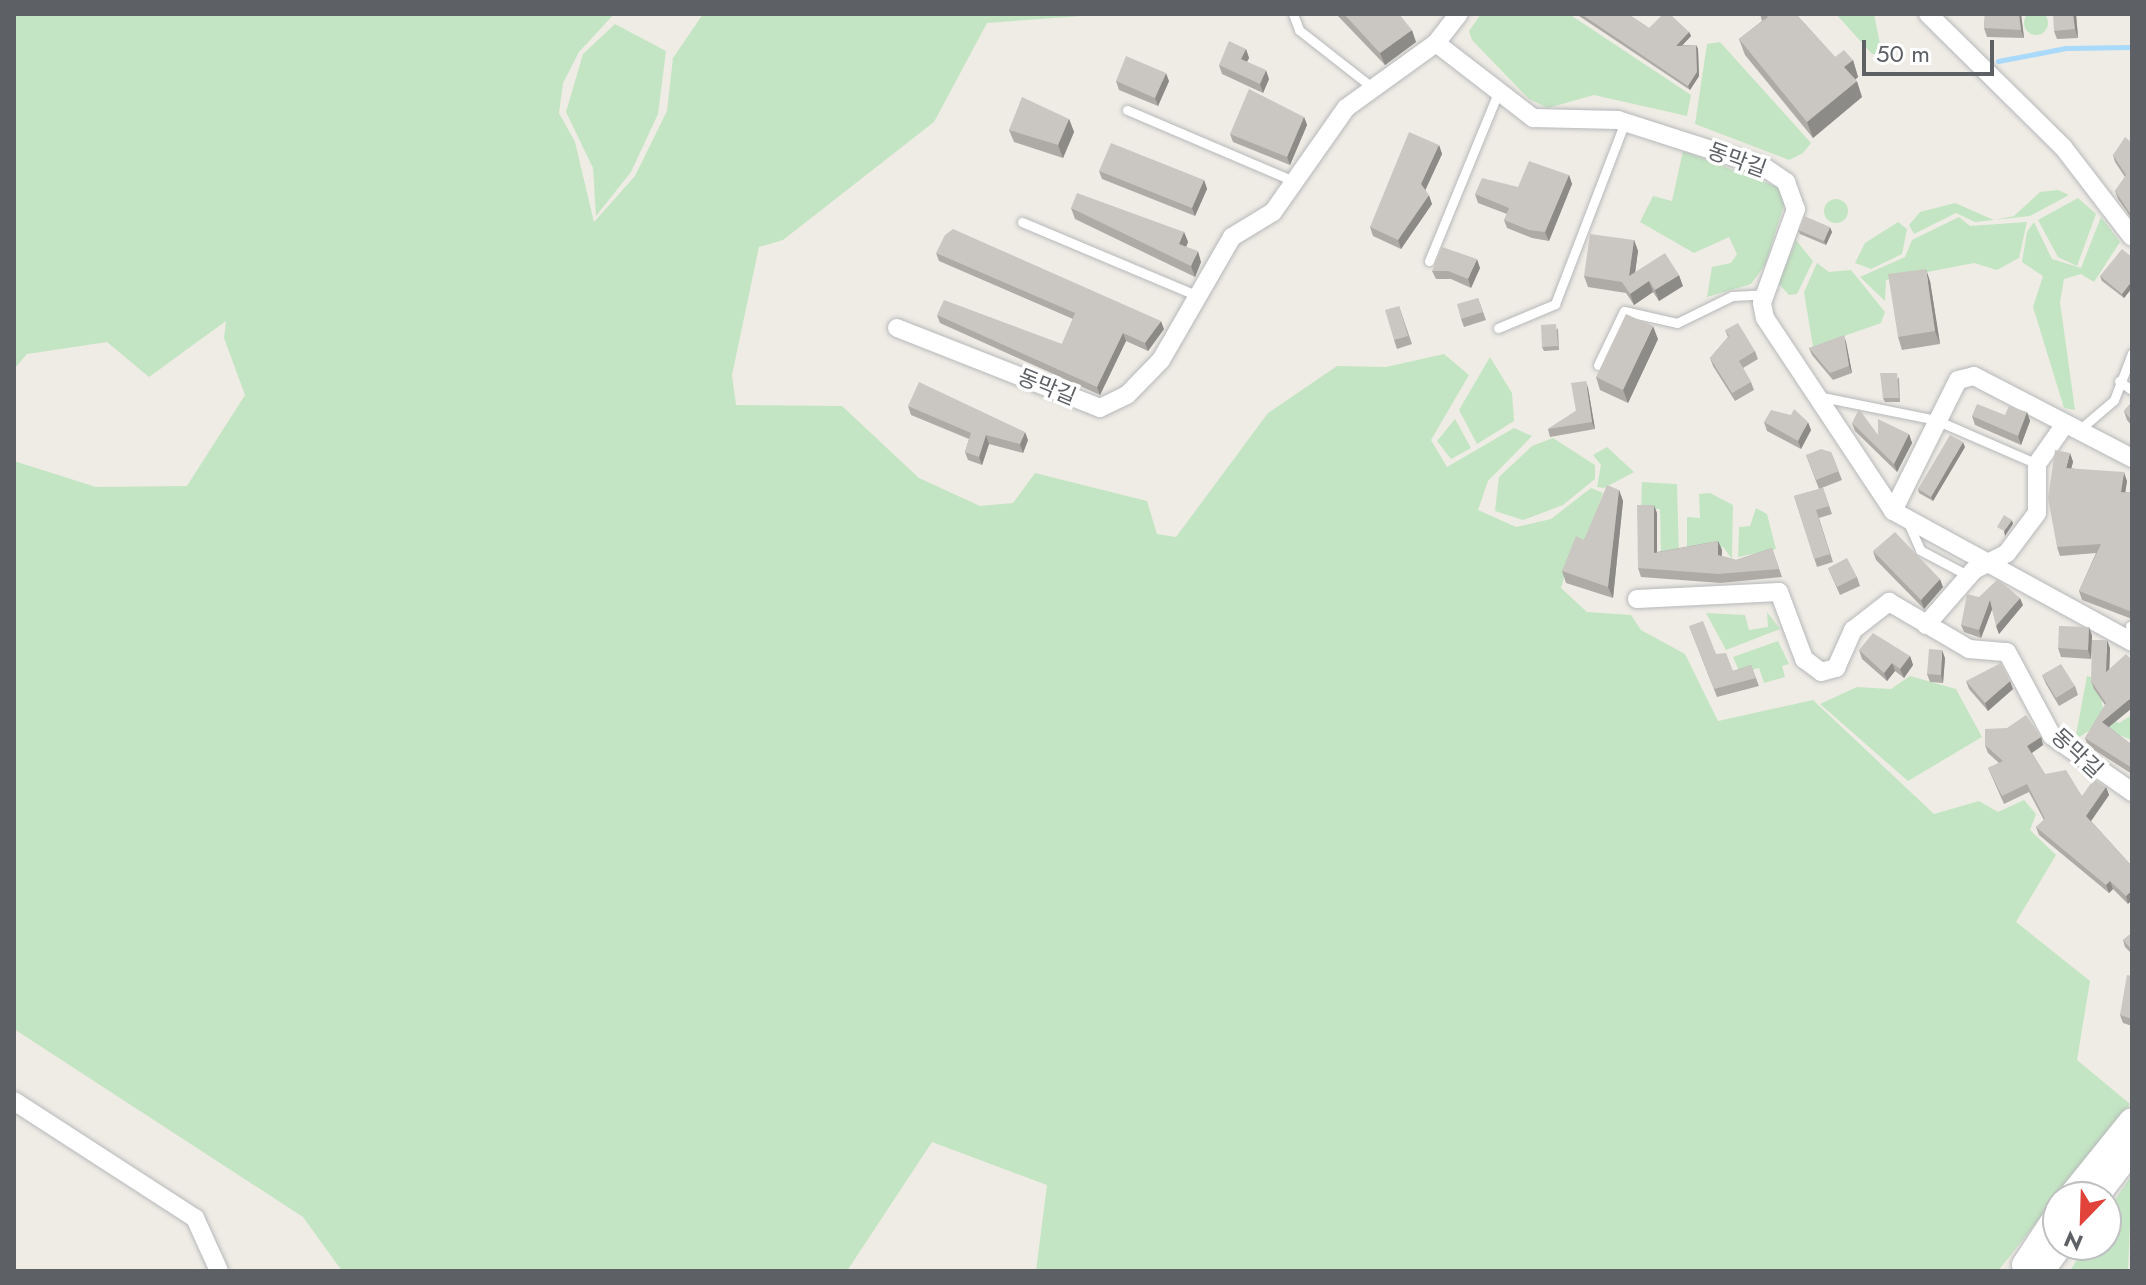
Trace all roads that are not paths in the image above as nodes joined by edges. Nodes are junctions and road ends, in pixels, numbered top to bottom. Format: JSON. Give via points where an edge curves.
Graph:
{"nodes":[{"id":1,"x":1293,"y":14,"type":"edge"},
{"id":2,"x":1459,"y":14,"type":"edge"},
{"id":3,"x":1928,"y":14,"type":"edge"},
{"id":4,"x":1436,"y":43,"type":"junction"},
{"id":5,"x":1373,"y":88,"type":"junction"},
{"id":6,"x":1497,"y":95,"type":"junction"},
{"id":7,"x":1127,"y":110,"type":"dead end"},
{"id":8,"x":1625,"y":122,"type":"junction"},
{"id":9,"x":1296,"y":182,"type":"junction"},
{"id":10,"x":1022,"y":222,"type":"dead end"},
{"id":11,"x":2132,"y":237,"type":"edge"},
{"id":12,"x":1429,"y":261,"type":"dead end"},
{"id":13,"x":1766,"y":294,"type":"junction"},
{"id":14,"x":1196,"y":295,"type":"junction"},
{"id":15,"x":897,"y":328,"type":"dead end"},
{"id":16,"x":1498,"y":328,"type":"dead end"},
{"id":17,"x":2132,"y":353,"type":"edge"},
{"id":18,"x":1598,"y":365,"type":"edge"},
{"id":19,"x":2119,"y":381,"type":"junction"},
{"id":20,"x":2132,"y":390,"type":"edge"},
{"id":21,"x":1817,"y":396,"type":"junction"},
{"id":22,"x":1936,"y":420,"type":"junction"},
{"id":23,"x":2072,"y":427,"type":"junction"},
{"id":24,"x":2132,"y":458,"type":"edge"},
{"id":25,"x":2037,"y":464,"type":"junction"},
{"id":26,"x":1900,"y":514,"type":"junction"},
{"id":27,"x":1977,"y":569,"type":"junction"},
{"id":28,"x":1637,"y":599,"type":"dead end"},
{"id":29,"x":1926,"y":625,"type":"junction"},
{"id":30,"x":2131,"y":631,"type":"edge"},
{"id":31,"x":2132,"y":792,"type":"edge"},
{"id":32,"x":14,"y":1101,"type":"edge"},
{"id":33,"x":2132,"y":1121,"type":"edge"},
{"id":34,"x":2132,"y":1149,"type":"edge"},
{"id":35,"x":2084,"y":1181,"type":"edge"},
{"id":36,"x":2107,"y":1181,"type":"edge"},
{"id":37,"x":2042,"y":1249,"type":"edge"},
{"id":38,"x":2033,"y":1268,"type":"edge"},
{"id":39,"x":219,"y":1271,"type":"edge"}],
"edges":[{"from":1,"to":5,"type":"lane","via":[[1299,30]]},
{"from":2,"to":4,"type":"street","name":"동막길"},
{"from":3,"to":11,"type":"street","via":[[2063,147]]},
{"from":4,"to":5,"type":"street","name":"동막길"},
{"from":4,"to":6,"type":"street","name":"동막길"},
{"from":5,"to":9,"type":"street","name":"동막길","via":[[1346,108]]},
{"from":6,"to":8,"type":"street","name":"동막길","via":[[1552,123]]},
{"from":6,"to":12,"type":"lane"},
{"from":7,"to":9,"type":"lane"},
{"from":8,"to":13,"type":"street","name":"동막길","via":[[1764,167],[1786,182],[1796,209]]},
{"from":8,"to":16,"type":"lane","via":[[1555,304]]},
{"from":9,"to":14,"type":"street","name":"동막길","via":[[1273,212],[1232,237]]},
{"from":10,"to":14,"type":"lane"},
{"from":13,"to":18,"type":"lane","via":[[1732,296],[1677,323],[1624,311]]},
{"from":13,"to":21,"type":"street","via":[[1765,318]]},
{"from":14,"to":15,"type":"street","name":"동막길","via":[[1161,360],[1127,395],[1100,408]]},
{"from":17,"to":19,"type":"lane"},
{"from":19,"to":20,"type":"lane"},
{"from":19,"to":23,"type":"lane","via":[[2114,400]]},
{"from":21,"to":22,"type":"lane"},
{"from":21,"to":26,"type":"street"},
{"from":22,"to":23,"type":"street","via":[[1958,380],[1974,376]]},
{"from":22,"to":25,"type":"lane"},
{"from":22,"to":26,"type":"street"},
{"from":23,"to":24,"type":"street"},
{"from":23,"to":25,"type":"street"},
{"from":25,"to":27,"type":"street","via":[[2037,513],[2007,553]]},
{"from":26,"to":27,"type":"street"},
{"from":27,"to":29,"type":"street"},
{"from":27,"to":30,"type":"street"},
{"from":28,"to":29,"type":"street","name":"동막길","via":[[1779,592],[1804,659],[1821,672],[1836,668],[1853,630],[1889,602]]},
{"from":29,"to":31,"type":"street","name":"동막길","via":[[1969,649],[2007,652],[2052,736]]},
{"from":32,"to":39,"type":"street","via":[[195,1218]]},
{"from":33,"to":35,"type":"main road"},
{"from":34,"to":36,"type":"main road"},
{"from":37,"to":38,"type":"main road"}]}
